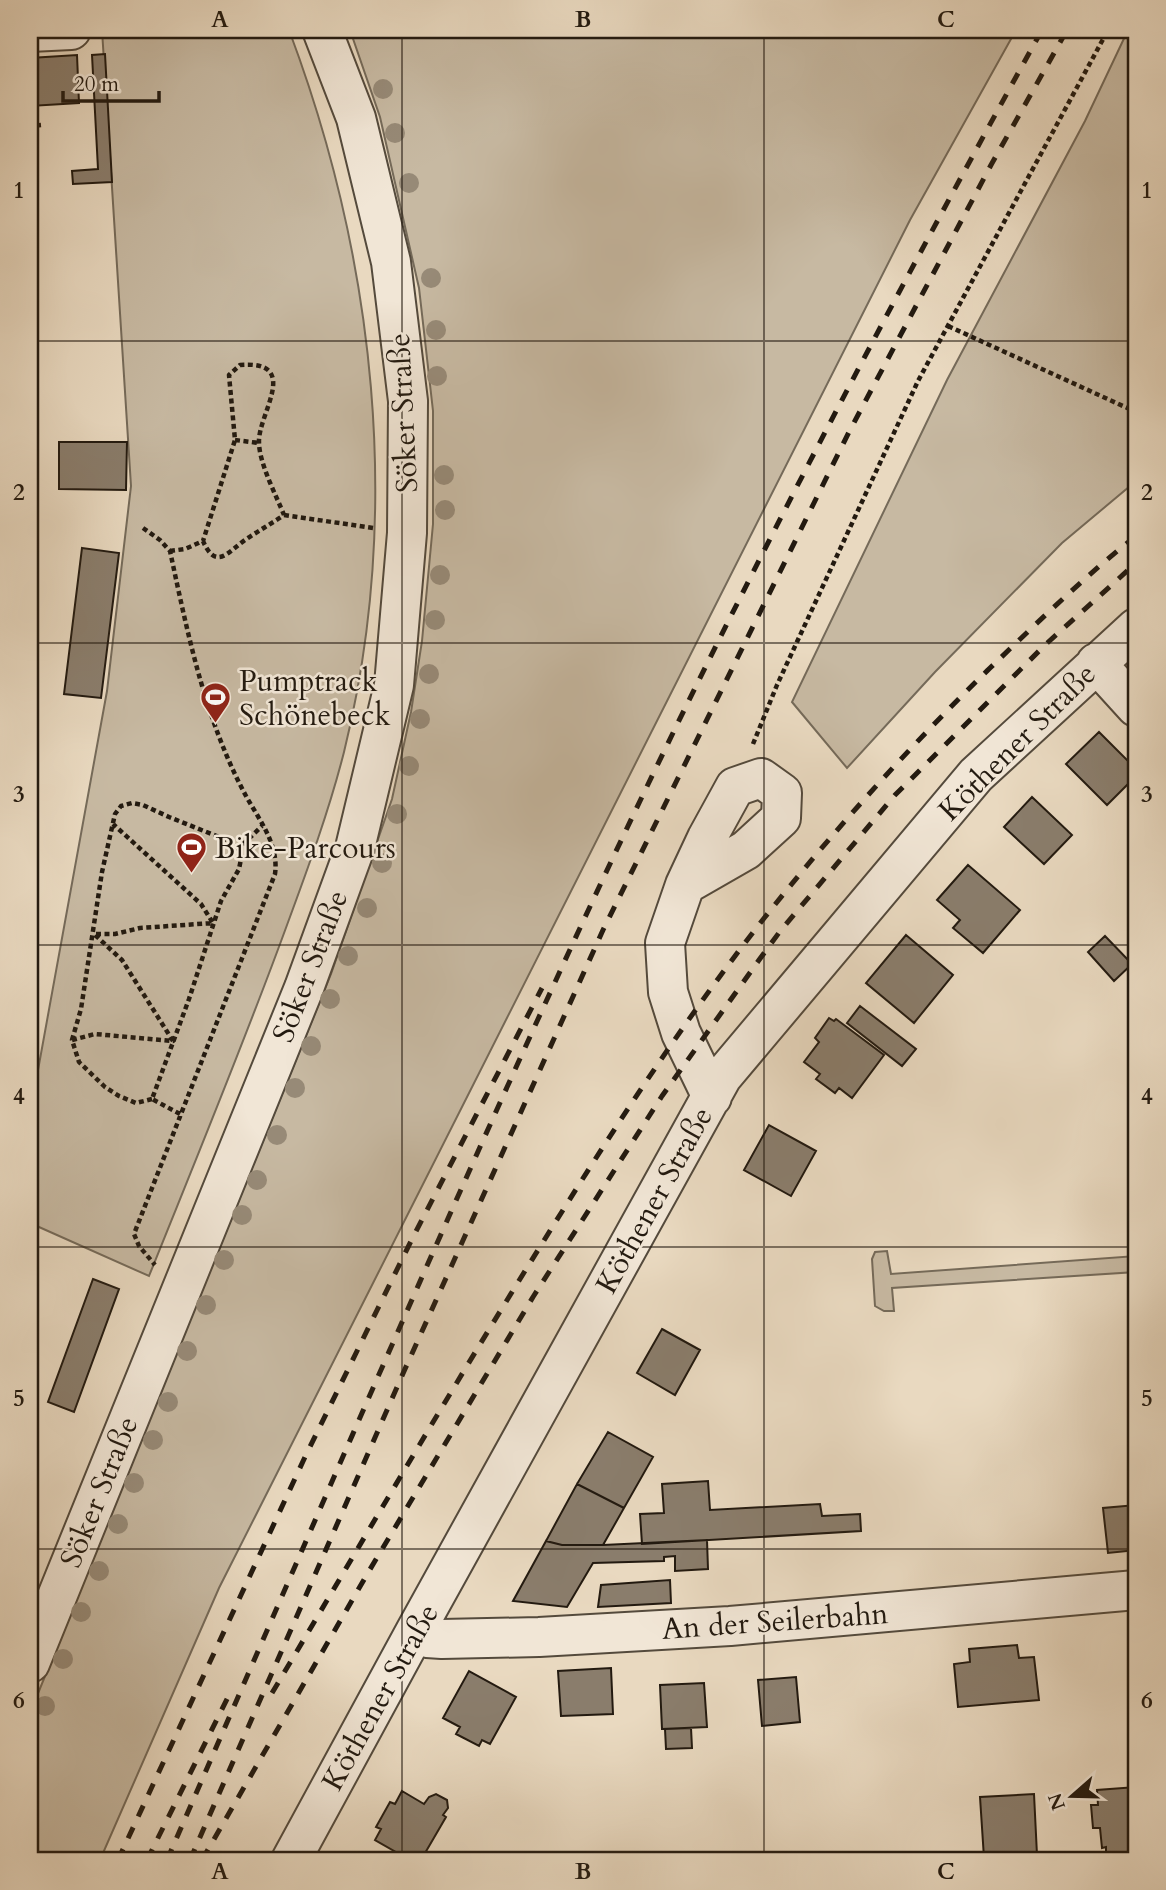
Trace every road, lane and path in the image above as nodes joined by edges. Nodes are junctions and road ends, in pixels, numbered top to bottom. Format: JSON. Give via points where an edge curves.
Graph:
{"nodes":[{"id":1,"x":71,"y":30,"type":"edge"},
{"id":2,"x":322,"y":30,"type":"edge"},
{"id":3,"x":1108,"y":30,"type":"edge"},
{"id":4,"x":30,"y":32,"type":"edge"},
{"id":5,"x":41,"y":125,"type":"dead end"},
{"id":6,"x":30,"y":126,"type":"edge"},
{"id":7,"x":948,"y":326,"type":"junction"},
{"id":8,"x":1136,"y":412,"type":"edge"},
{"id":9,"x":235,"y":440,"type":"junction"},
{"id":10,"x":258,"y":443,"type":"junction"},
{"id":11,"x":284,"y":515,"type":"junction"},
{"id":12,"x":143,"y":528,"type":"dead end"},
{"id":13,"x":407,"y":533,"type":"junction"},
{"id":14,"x":202,"y":541,"type":"junction"},
{"id":15,"x":170,"y":551,"type":"junction"},
{"id":16,"x":1136,"y":628,"type":"edge"},
{"id":17,"x":1096,"y":663,"type":"junction"},
{"id":18,"x":1136,"y":707,"type":"edge"},
{"id":19,"x":735,"y":787,"type":"junction"},
{"id":20,"x":113,"y":824,"type":"junction"},
{"id":21,"x":262,"y":826,"type":"junction"},
{"id":22,"x":237,"y":849,"type":"junction"},
{"id":23,"x":685,"y":885,"type":"junction"},
{"id":24,"x":213,"y":923,"type":"junction"},
{"id":25,"x":94,"y":934,"type":"junction"},
{"id":26,"x":72,"y":1040,"type":"junction"},
{"id":27,"x":173,"y":1041,"type":"junction"},
{"id":28,"x":712,"y":1097,"type":"junction"},
{"id":29,"x":152,"y":1099,"type":"junction"},
{"id":30,"x":180,"y":1114,"type":"junction"},
{"id":31,"x":178,"y":1297,"type":"junction"},
{"id":32,"x":1136,"y":1590,"type":"edge"},
{"id":33,"x":416,"y":1630,"type":"junction"},
{"id":34,"x":30,"y":1663,"type":"edge"},
{"id":35,"x":291,"y":1860,"type":"edge"}],
"edges":[{"from":1,"to":4,"type":"street"},
{"from":2,"to":13,"type":"street","name":"Söker Straße","via":[[356,118],[391,262],[408,401]]},
{"from":3,"to":7,"type":"path"},
{"from":5,"to":6,"type":"path"},
{"from":7,"to":8,"type":"path"},
{"from":7,"to":19,"type":"path","via":[[777,685]]},
{"from":9,"to":10,"type":"path"},
{"from":9,"to":10,"type":"path","via":[[229,375],[240,365],[250,364],[268,369],[273,378]]},
{"from":9,"to":14,"type":"path"},
{"from":10,"to":11,"type":"path"},
{"from":11,"to":13,"type":"path"},
{"from":11,"to":14,"type":"path","via":[[225,556],[208,553]]},
{"from":12,"to":15,"type":"path"},
{"from":13,"to":31,"type":"street","name":"Söker Straße","via":[[394,685],[355,848],[304,988]]},
{"from":14,"to":15,"type":"path"},
{"from":15,"to":21,"type":"path","via":[[213,722]]},
{"from":16,"to":17,"type":"street","name":"Köthener Straße"},
{"from":17,"to":18,"type":"street"},
{"from":17,"to":28,"type":"street","name":"Köthener Straße","via":[[975,775],[722,1077]]},
{"from":19,"to":23,"type":"street"},
{"from":19,"to":23,"type":"street","via":[[761,778],[782,793],[781,818],[746,850]]},
{"from":20,"to":22,"type":"path","via":[[121,806],[143,804],[229,841]]},
{"from":20,"to":24,"type":"path","via":[[201,904]]},
{"from":20,"to":25,"type":"path"},
{"from":21,"to":22,"type":"path"},
{"from":21,"to":30,"type":"path","via":[[273,845],[275,874]]},
{"from":22,"to":24,"type":"path","via":[[239,869]]},
{"from":23,"to":28,"type":"street","via":[[665,943],[668,992],[681,1033]]},
{"from":24,"to":25,"type":"path"},
{"from":24,"to":27,"type":"path"},
{"from":25,"to":26,"type":"path"},
{"from":25,"to":27,"type":"path","via":[[122,960]]},
{"from":26,"to":27,"type":"path","via":[[94,1034]]},
{"from":26,"to":29,"type":"path","via":[[79,1062],[105,1087],[136,1103]]},
{"from":27,"to":29,"type":"path"},
{"from":28,"to":33,"type":"street","name":"Köthener Straße"},
{"from":29,"to":30,"type":"path"},
{"from":30,"to":31,"type":"path","via":[[134,1234]]},
{"from":31,"to":34,"type":"street","name":"Söker Straße"},
{"from":32,"to":33,"type":"street","name":"An der Seilerbahn","via":[[744,1625],[539,1637],[435,1639]]},
{"from":33,"to":35,"type":"street","name":"Köthener Straße"}]}
